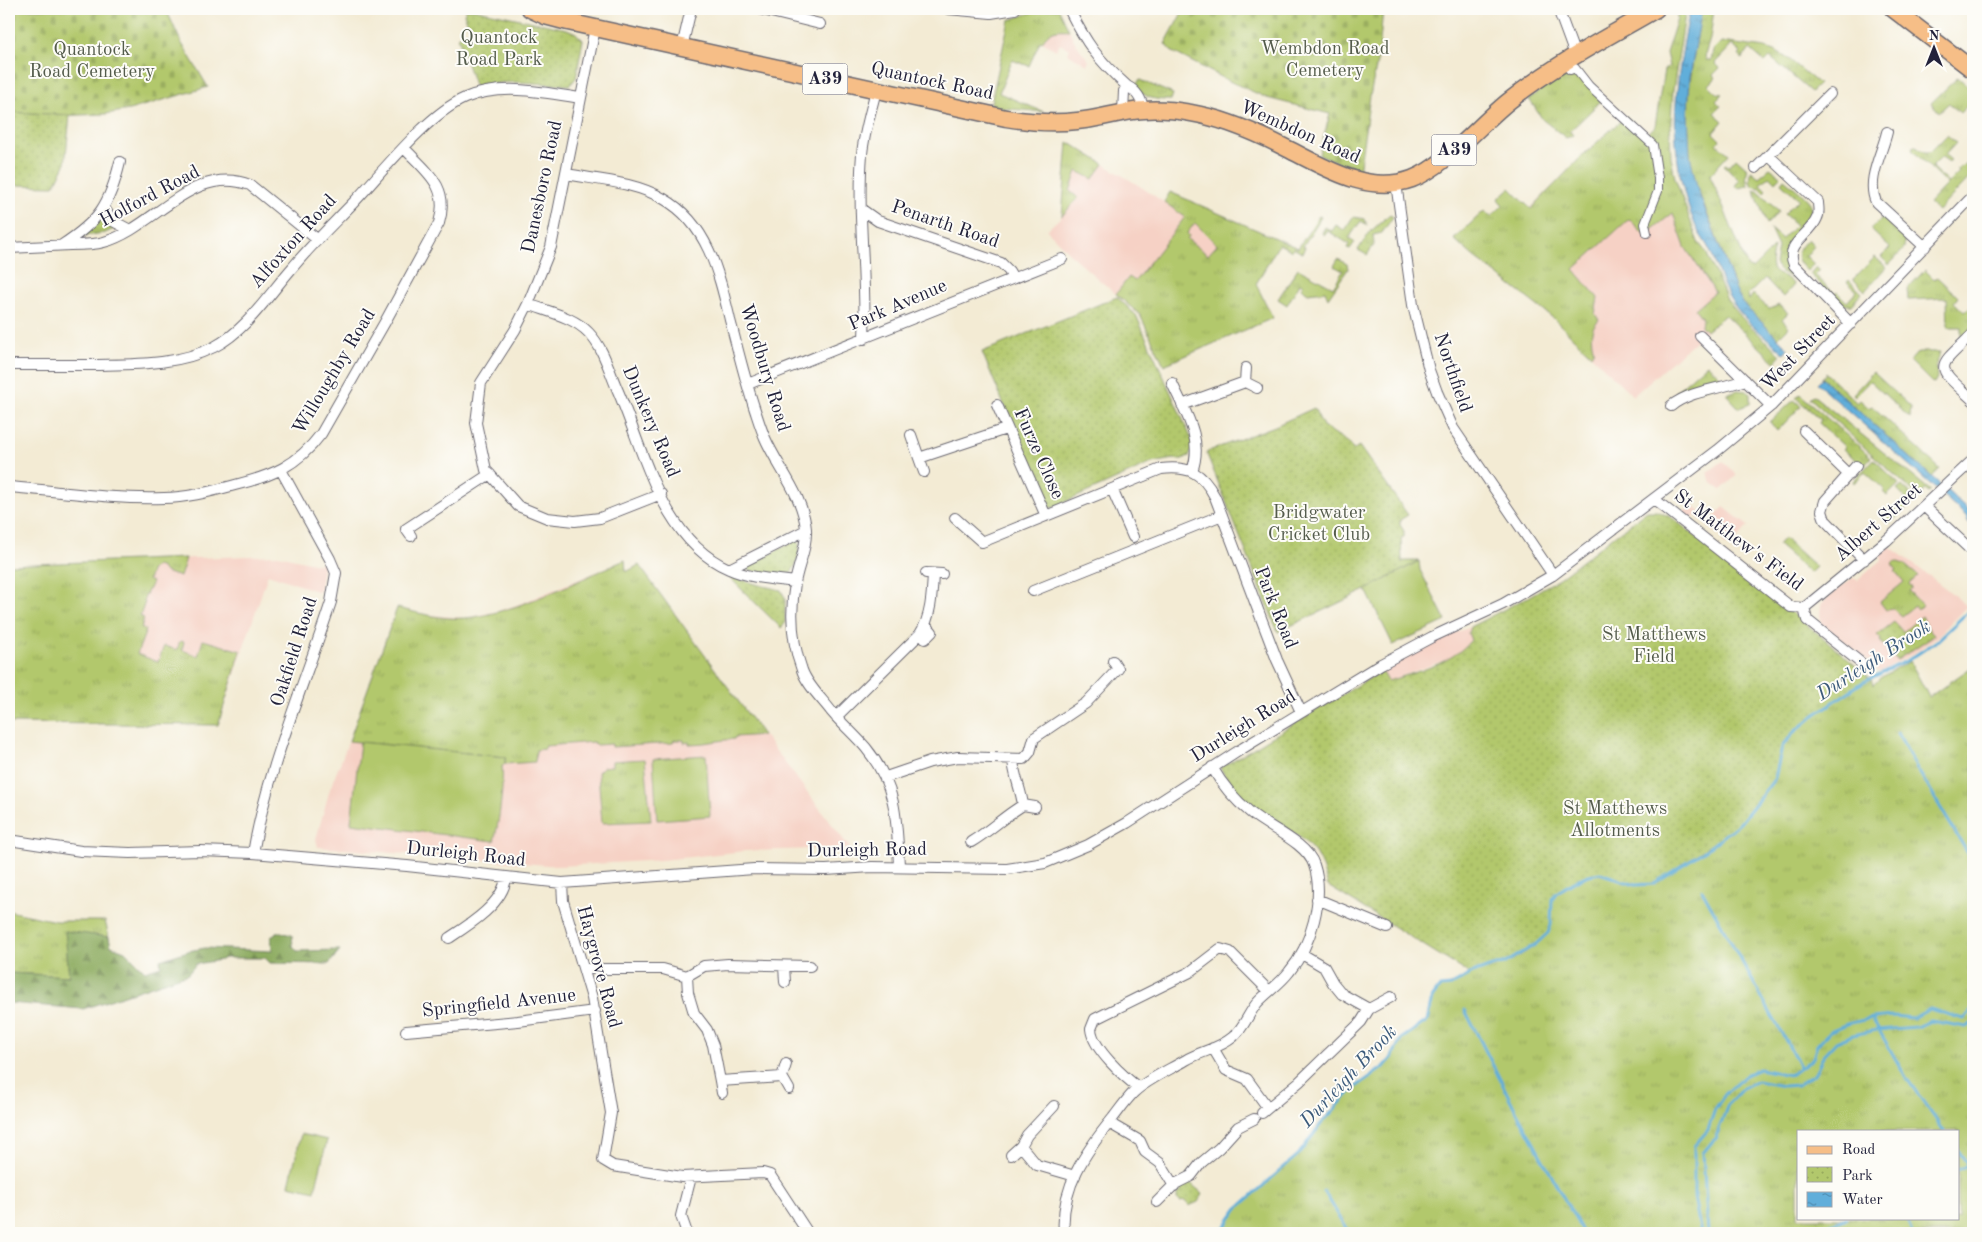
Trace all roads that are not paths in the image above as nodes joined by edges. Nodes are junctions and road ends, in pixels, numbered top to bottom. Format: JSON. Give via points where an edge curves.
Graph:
{"nodes":[{"id":1,"x":530,"y":9,"type":"edge"},
{"id":2,"x":691,"y":9,"type":"edge"},
{"id":3,"x":759,"y":9,"type":"edge"},
{"id":4,"x":948,"y":9,"type":"edge"},
{"id":5,"x":1015,"y":9,"type":"edge"},
{"id":6,"x":1069,"y":9,"type":"edge"},
{"id":7,"x":1558,"y":9,"type":"edge"},
{"id":8,"x":1656,"y":9,"type":"edge"},
{"id":9,"x":1893,"y":9,"type":"edge"},
{"id":10,"x":820,"y":24,"type":"dead end"},
{"id":11,"x":595,"y":28,"type":"junction"},
{"id":12,"x":682,"y":47,"type":"junction"},
{"id":13,"x":1569,"y":59,"type":"junction"},
{"id":14,"x":1956,"y":59,"type":"junction"},
{"id":15,"x":1973,"y":70,"type":"edge"},
{"id":16,"x":1973,"y":76,"type":"edge"},
{"id":17,"x":1127,"y":86,"type":"junction"},
{"id":18,"x":876,"y":90,"type":"junction"},
{"id":19,"x":1830,"y":94,"type":"dead end"},
{"id":20,"x":580,"y":98,"type":"junction"},
{"id":21,"x":1144,"y":110,"type":"junction"},
{"id":22,"x":1123,"y":112,"type":"junction"},
{"id":23,"x":1887,"y":132,"type":"dead end"},
{"id":24,"x":404,"y":148,"type":"junction"},
{"id":25,"x":1769,"y":156,"type":"junction"},
{"id":26,"x":120,"y":162,"type":"dead end"},
{"id":27,"x":1756,"y":168,"type":"dead end"},
{"id":28,"x":106,"y":173,"type":"dead end"},
{"id":29,"x":566,"y":174,"type":"junction"},
{"id":30,"x":117,"y":176,"type":"junction"},
{"id":31,"x":1396,"y":183,"type":"junction"},
{"id":32,"x":1973,"y":196,"type":"edge"},
{"id":33,"x":104,"y":208,"type":"junction"},
{"id":34,"x":862,"y":209,"type":"junction"},
{"id":35,"x":130,"y":230,"type":"junction"},
{"id":36,"x":1647,"y":233,"type":"dead end"},
{"id":37,"x":318,"y":240,"type":"junction"},
{"id":38,"x":62,"y":246,"type":"junction"},
{"id":39,"x":1925,"y":247,"type":"junction"},
{"id":40,"x":9,"y":248,"type":"edge"},
{"id":41,"x":1062,"y":259,"type":"dead end"},
{"id":42,"x":1012,"y":278,"type":"junction"},
{"id":43,"x":528,"y":304,"type":"junction"},
{"id":44,"x":1851,"y":324,"type":"junction"},
{"id":45,"x":1973,"y":334,"type":"edge"},
{"id":46,"x":1700,"y":336,"type":"dead end"},
{"id":47,"x":864,"y":339,"type":"junction"},
{"id":48,"x":9,"y":365,"type":"edge"},
{"id":49,"x":1246,"y":368,"type":"dead end"},
{"id":50,"x":1745,"y":380,"type":"junction"},
{"id":51,"x":1245,"y":382,"type":"junction"},
{"id":52,"x":1172,"y":383,"type":"dead end"},
{"id":53,"x":748,"y":384,"type":"junction"},
{"id":54,"x":1257,"y":388,"type":"dead end"},
{"id":55,"x":1973,"y":400,"type":"edge"},
{"id":56,"x":997,"y":405,"type":"dead end"},
{"id":57,"x":1182,"y":405,"type":"junction"},
{"id":58,"x":1671,"y":406,"type":"dead end"},
{"id":59,"x":1771,"y":406,"type":"junction"},
{"id":60,"x":1006,"y":429,"type":"junction"},
{"id":61,"x":1804,"y":431,"type":"dead end"},
{"id":62,"x":911,"y":435,"type":"dead end"},
{"id":63,"x":919,"y":458,"type":"junction"},
{"id":64,"x":1973,"y":460,"type":"edge"},
{"id":65,"x":1856,"y":466,"type":"dead end"},
{"id":66,"x":281,"y":470,"type":"junction"},
{"id":67,"x":1192,"y":471,"type":"junction"},
{"id":68,"x":924,"y":472,"type":"dead end"},
{"id":69,"x":490,"y":474,"type":"junction"},
{"id":70,"x":1849,"y":475,"type":"junction"},
{"id":71,"x":9,"y":487,"type":"edge"},
{"id":72,"x":1112,"y":489,"type":"junction"},
{"id":73,"x":661,"y":494,"type":"junction"},
{"id":74,"x":1654,"y":499,"type":"junction"},
{"id":75,"x":1924,"y":506,"type":"junction"},
{"id":76,"x":1222,"y":515,"type":"junction"},
{"id":77,"x":1046,"y":516,"type":"junction"},
{"id":78,"x":1632,"y":516,"type":"joint"},
{"id":79,"x":955,"y":518,"type":"dead end"},
{"id":80,"x":806,"y":530,"type":"junction"},
{"id":81,"x":411,"y":536,"type":"dead end"},
{"id":82,"x":1132,"y":537,"type":"dead end"},
{"id":83,"x":1973,"y":552,"type":"edge"},
{"id":84,"x":1864,"y":560,"type":"junction"},
{"id":85,"x":729,"y":569,"type":"junction"},
{"id":86,"x":934,"y":574,"type":"dead end"},
{"id":87,"x":1553,"y":576,"type":"junction"},
{"id":88,"x":795,"y":582,"type":"junction"},
{"id":89,"x":1033,"y":591,"type":"dead end"},
{"id":90,"x":1804,"y":608,"type":"junction"},
{"id":91,"x":926,"y":625,"type":"junction"},
{"id":92,"x":925,"y":639,"type":"dead end"},
{"id":93,"x":1113,"y":661,"type":"dead end"},
{"id":94,"x":1866,"y":667,"type":"dead end"},
{"id":95,"x":1301,"y":712,"type":"junction"},
{"id":96,"x":836,"y":717,"type":"junction"},
{"id":97,"x":1012,"y":760,"type":"junction"},
{"id":98,"x":1212,"y":768,"type":"junction"},
{"id":99,"x":886,"y":777,"type":"junction"},
{"id":100,"x":1023,"y":805,"type":"junction"},
{"id":101,"x":1036,"y":807,"type":"dead end"},
{"id":102,"x":9,"y":840,"type":"edge"},
{"id":103,"x":971,"y":842,"type":"dead end"},
{"id":104,"x":253,"y":853,"type":"junction"},
{"id":105,"x":899,"y":867,"type":"junction"},
{"id":106,"x":506,"y":878,"type":"junction"},
{"id":107,"x":562,"y":883,"type":"junction"},
{"id":108,"x":1317,"y":899,"type":"junction"},
{"id":109,"x":1387,"y":928,"type":"dead end"},
{"id":110,"x":449,"y":938,"type":"dead end"},
{"id":111,"x":1302,"y":954,"type":"junction"},
{"id":112,"x":784,"y":966,"type":"junction"},
{"id":113,"x":810,"y":966,"type":"dead end"},
{"id":114,"x":584,"y":969,"type":"junction"},
{"id":115,"x":687,"y":976,"type":"junction"},
{"id":116,"x":785,"y":982,"type":"dead end"},
{"id":117,"x":1269,"y":991,"type":"junction"},
{"id":118,"x":1391,"y":997,"type":"dead end"},
{"id":119,"x":1369,"y":1009,"type":"junction"},
{"id":120,"x":595,"y":1011,"type":"junction"},
{"id":121,"x":406,"y":1030,"type":"dead end"},
{"id":122,"x":1213,"y":1048,"type":"junction"},
{"id":123,"x":786,"y":1064,"type":"dead end"},
{"id":124,"x":782,"y":1077,"type":"junction"},
{"id":125,"x":720,"y":1080,"type":"junction"},
{"id":126,"x":1139,"y":1088,"type":"junction"},
{"id":127,"x":789,"y":1089,"type":"dead end"},
{"id":128,"x":722,"y":1093,"type":"dead end"},
{"id":129,"x":1054,"y":1106,"type":"dead end"},
{"id":130,"x":1261,"y":1113,"type":"junction"},
{"id":131,"x":1109,"y":1123,"type":"junction"},
{"id":132,"x":1021,"y":1146,"type":"junction"},
{"id":133,"x":1011,"y":1154,"type":"dead end"},
{"id":134,"x":1075,"y":1176,"type":"junction"},
{"id":135,"x":691,"y":1177,"type":"junction"},
{"id":136,"x":1174,"y":1186,"type":"junction"},
{"id":137,"x":1157,"y":1202,"type":"dead end"},
{"id":138,"x":688,"y":1233,"type":"edge"},
{"id":139,"x":808,"y":1233,"type":"edge"},
{"id":140,"x":1064,"y":1233,"type":"edge"}],
"edges":[{"from":1,"to":11,"type":"main road","name":"Quantock Road","number":"A39","via":[[545,16]]},
{"from":2,"to":12,"type":"street"},
{"from":3,"to":10,"type":"street"},
{"from":4,"to":5,"type":"street","via":[[991,13]]},
{"from":6,"to":17,"type":"street","via":[[1088,45]]},
{"from":7,"to":13,"type":"street"},
{"from":8,"to":13,"type":"main road","name":"Wembdon Road","number":"A39"},
{"from":9,"to":14,"type":"main road"},
{"from":11,"to":12,"type":"main road","name":"Quantock Road","number":"A39"},
{"from":11,"to":20,"type":"street","name":"Danesboro Road"},
{"from":12,"to":18,"type":"main road","name":"Quantock Road","number":"A39"},
{"from":13,"to":31,"type":"main road","name":"Wembdon Road","number":"A39","via":[[1507,102],[1440,162],[1420,176]]},
{"from":13,"to":36,"type":"street","via":[[1570,70],[1575,68],[1589,86],[1653,145],[1658,191],[1645,224]]},
{"from":14,"to":15,"type":"main road"},
{"from":14,"to":16,"type":"main road"},
{"from":17,"to":21,"type":"street","via":[[1140,98]]},
{"from":17,"to":22,"type":"street"},
{"from":18,"to":22,"type":"main road","name":"Quantock Road","number":"A39","via":[[1039,123],[1078,121]]},
{"from":18,"to":34,"type":"street","via":[[862,152]]},
{"from":19,"to":25,"type":"street"},
{"from":20,"to":24,"type":"street","name":"Alfoxton Road","via":[[533,90],[493,91],[465,98],[432,121]]},
{"from":20,"to":29,"type":"street","name":"Danesboro Road"},
{"from":21,"to":22,"type":"main road","name":"Wembdon Road","number":"A39"},
{"from":21,"to":31,"type":"main road","name":"Wembdon Road","number":"A39","via":[[1178,111],[1213,118],[1260,135],[1348,178]]},
{"from":23,"to":39,"type":"street","via":[[1873,177],[1874,196],[1876,202]]},
{"from":24,"to":37,"type":"street","name":"Alfoxton Road"},
{"from":24,"to":66,"type":"street","name":"Willoughby Road","via":[[438,184],[443,199],[439,223],[321,434],[310,448]]},
{"from":25,"to":27,"type":"street"},
{"from":25,"to":44,"type":"street","via":[[1818,202],[1817,219],[1794,246],[1791,259]]},
{"from":26,"to":30,"type":"street"},
{"from":28,"to":30,"type":"street"},
{"from":29,"to":43,"type":"street","name":"Danesboro Road","via":[[551,247]]},
{"from":29,"to":53,"type":"street","name":"Woodbury Road","via":[[638,188],[663,198],[685,214],[711,254]]},
{"from":30,"to":33,"type":"street"},
{"from":31,"to":87,"type":"street","name":"Northfield","via":[[1413,305],[1437,392],[1458,436]]},
{"from":32,"to":39,"type":"street","name":"West Street"},
{"from":33,"to":35,"type":"street","via":[[114,221]]},
{"from":33,"to":38,"type":"street"},
{"from":34,"to":42,"type":"street","name":"Penarth Road","via":[[878,221],[1001,263]]},
{"from":34,"to":47,"type":"street"},
{"from":35,"to":37,"type":"street","name":"Holford Road","via":[[182,195],[224,179],[255,188]]},
{"from":35,"to":38,"type":"street","name":"Holford Road","via":[[103,243]]},
{"from":37,"to":48,"type":"street","name":"Alfoxton Road","via":[[251,317],[223,341],[204,351],[144,364]]},
{"from":38,"to":40,"type":"street","name":"Holford Road"},
{"from":39,"to":44,"type":"street","name":"West Street"},
{"from":41,"to":42,"type":"street","name":"Park Avenue"},
{"from":42,"to":47,"type":"street","name":"Park Avenue"},
{"from":43,"to":69,"type":"street","name":"Danesboro Road","via":[[481,383],[476,423],[486,470]]},
{"from":43,"to":73,"type":"street","name":"Dunkery Road","via":[[575,322],[599,347]]},
{"from":44,"to":59,"type":"street","name":"West Street"},
{"from":45,"to":55,"type":"street","via":[[1945,360],[1943,367],[1945,375]]},
{"from":46,"to":50,"type":"street"},
{"from":47,"to":53,"type":"street","name":"Park Avenue"},
{"from":49,"to":51,"type":"street"},
{"from":50,"to":58,"type":"street","via":[[1680,399]]},
{"from":50,"to":59,"type":"street"},
{"from":51,"to":54,"type":"street"},
{"from":51,"to":57,"type":"street"},
{"from":52,"to":57,"type":"street"},
{"from":53,"to":80,"type":"street","name":"Woodbury Road","via":[[765,438],[799,499]]},
{"from":56,"to":60,"type":"street","name":"Furze Close"},
{"from":57,"to":67,"type":"street","via":[[1197,443]]},
{"from":59,"to":74,"type":"street","name":"West Street"},
{"from":60,"to":63,"type":"street"},
{"from":60,"to":77,"type":"street","name":"Furze Close"},
{"from":61,"to":70,"type":"street"},
{"from":62,"to":63,"type":"street"},
{"from":63,"to":68,"type":"street"},
{"from":64,"to":75,"type":"street","name":"Albert Street"},
{"from":65,"to":70,"type":"street"},
{"from":66,"to":71,"type":"street","name":"Willoughby Road","via":[[204,493],[166,498],[130,498]]},
{"from":66,"to":104,"type":"street","name":"Oakfield Road","via":[[336,573],[328,611],[258,824]]},
{"from":67,"to":72,"type":"street","name":"Furze Close","via":[[1161,469]]},
{"from":67,"to":76,"type":"street","name":"Park Road","via":[[1208,484]]},
{"from":69,"to":73,"type":"street","name":"Danesboro Road","via":[[518,506],[547,518],[575,521],[600,518]]},
{"from":69,"to":81,"type":"street","via":[[406,529]]},
{"from":70,"to":84,"type":"street","via":[[1825,501],[1823,514]]},
{"from":72,"to":77,"type":"street","name":"Furze Close"},
{"from":72,"to":82,"type":"street","via":[[1122,525]]},
{"from":73,"to":85,"type":"street","name":"Dunkery Road","via":[[673,520],[688,540]]},
{"from":74,"to":78,"type":"street","name":"West Street"},
{"from":74,"to":90,"type":"street","name":"St Matthew's Field","via":[[1791,607]]},
{"from":75,"to":83,"type":"street"},
{"from":75,"to":84,"type":"street","name":"Albert Street"},
{"from":76,"to":89,"type":"street"},
{"from":76,"to":95,"type":"street","name":"Park Road","via":[[1277,660]]},
{"from":77,"to":79,"type":"street","name":"Furze Close","via":[[982,542]]},
{"from":78,"to":87,"type":"street","name":"Durleigh Road"},
{"from":80,"to":85,"type":"street"},
{"from":80,"to":88,"type":"street","name":"Woodbury Road"},
{"from":84,"to":90,"type":"street","name":"Albert Street"},
{"from":85,"to":88,"type":"street","name":"Dunkery Road"},
{"from":86,"to":91,"type":"street"},
{"from":87,"to":95,"type":"street","name":"Durleigh Road","via":[[1381,664]]},
{"from":88,"to":96,"type":"street","name":"Woodbury Road","via":[[794,642],[802,673]]},
{"from":90,"to":94,"type":"street","name":"St Matthew's Field","via":[[1807,620]]},
{"from":91,"to":92,"type":"street","via":[[932,632]]},
{"from":91,"to":96,"type":"street"},
{"from":93,"to":97,"type":"street","via":[[1118,668],[1086,703],[1034,738],[1024,759]]},
{"from":95,"to":98,"type":"street","name":"Durleigh Road"},
{"from":96,"to":99,"type":"street","name":"Woodbury Road","via":[[866,747]]},
{"from":97,"to":99,"type":"street","via":[[958,757],[930,762]]},
{"from":97,"to":100,"type":"street"},
{"from":98,"to":105,"type":"street","name":"Durleigh Road","via":[[1088,846],[1046,864],[1007,869]]},
{"from":98,"to":108,"type":"street","via":[[1225,788],[1251,813],[1307,852],[1315,870]]},
{"from":99,"to":105,"type":"street","name":"Woodbury Road","via":[[895,804]]},
{"from":100,"to":101,"type":"street"},
{"from":100,"to":103,"type":"street","via":[[1006,814],[990,831]]},
{"from":102,"to":104,"type":"street","name":"Durleigh Road","via":[[103,852]]},
{"from":104,"to":106,"type":"street","name":"Durleigh Road"},
{"from":105,"to":107,"type":"street","name":"Durleigh Road","via":[[754,869]]},
{"from":106,"to":107,"type":"street","name":"Durleigh Road"},
{"from":106,"to":110,"type":"street","via":[[502,893],[473,922]]},
{"from":107,"to":114,"type":"street","name":"Haygrove Road","via":[[563,901]]},
{"from":108,"to":109,"type":"street"},
{"from":108,"to":111,"type":"street","via":[[1313,927]]},
{"from":111,"to":117,"type":"street","via":[[1289,973]]},
{"from":111,"to":119,"type":"street","via":[[1321,964],[1338,991]]},
{"from":112,"to":113,"type":"street"},
{"from":112,"to":115,"type":"street","via":[[704,966]]},
{"from":112,"to":116,"type":"street"},
{"from":114,"to":115,"type":"street","via":[[663,968]]},
{"from":114,"to":120,"type":"street","name":"Haygrove Road"},
{"from":115,"to":125,"type":"street","via":[[694,1012],[713,1045]]},
{"from":117,"to":122,"type":"street","via":[[1255,1005],[1238,1033]]},
{"from":117,"to":126,"type":"street","via":[[1230,952],[1220,949],[1190,972],[1095,1019],[1091,1029],[1097,1044],[1122,1074]]},
{"from":118,"to":119,"type":"street"},
{"from":119,"to":130,"type":"street","via":[[1357,1026],[1299,1082]]},
{"from":120,"to":121,"type":"street","name":"Springfield Avenue"},
{"from":120,"to":135,"type":"street","name":"Haygrove Road","via":[[612,1113],[603,1160],[613,1166]]},
{"from":122,"to":126,"type":"street"},
{"from":122,"to":130,"type":"street","via":[[1226,1070],[1247,1079]]},
{"from":123,"to":124,"type":"street"},
{"from":124,"to":125,"type":"street"},
{"from":124,"to":127,"type":"street"},
{"from":125,"to":128,"type":"street"},
{"from":126,"to":131,"type":"street"},
{"from":129,"to":132,"type":"street"},
{"from":130,"to":136,"type":"street","via":[[1238,1127],[1191,1176]]},
{"from":131,"to":134,"type":"street","via":[[1089,1148]]},
{"from":131,"to":136,"type":"street","via":[[1140,1141],[1146,1152],[1160,1163]]},
{"from":132,"to":133,"type":"street"},
{"from":132,"to":134,"type":"street","via":[[1037,1165]]},
{"from":134,"to":140,"type":"street","via":[[1066,1208]]},
{"from":135,"to":138,"type":"street","via":[[681,1216]]},
{"from":135,"to":139,"type":"street","via":[[770,1175]]},
{"from":136,"to":137,"type":"street"}]}
